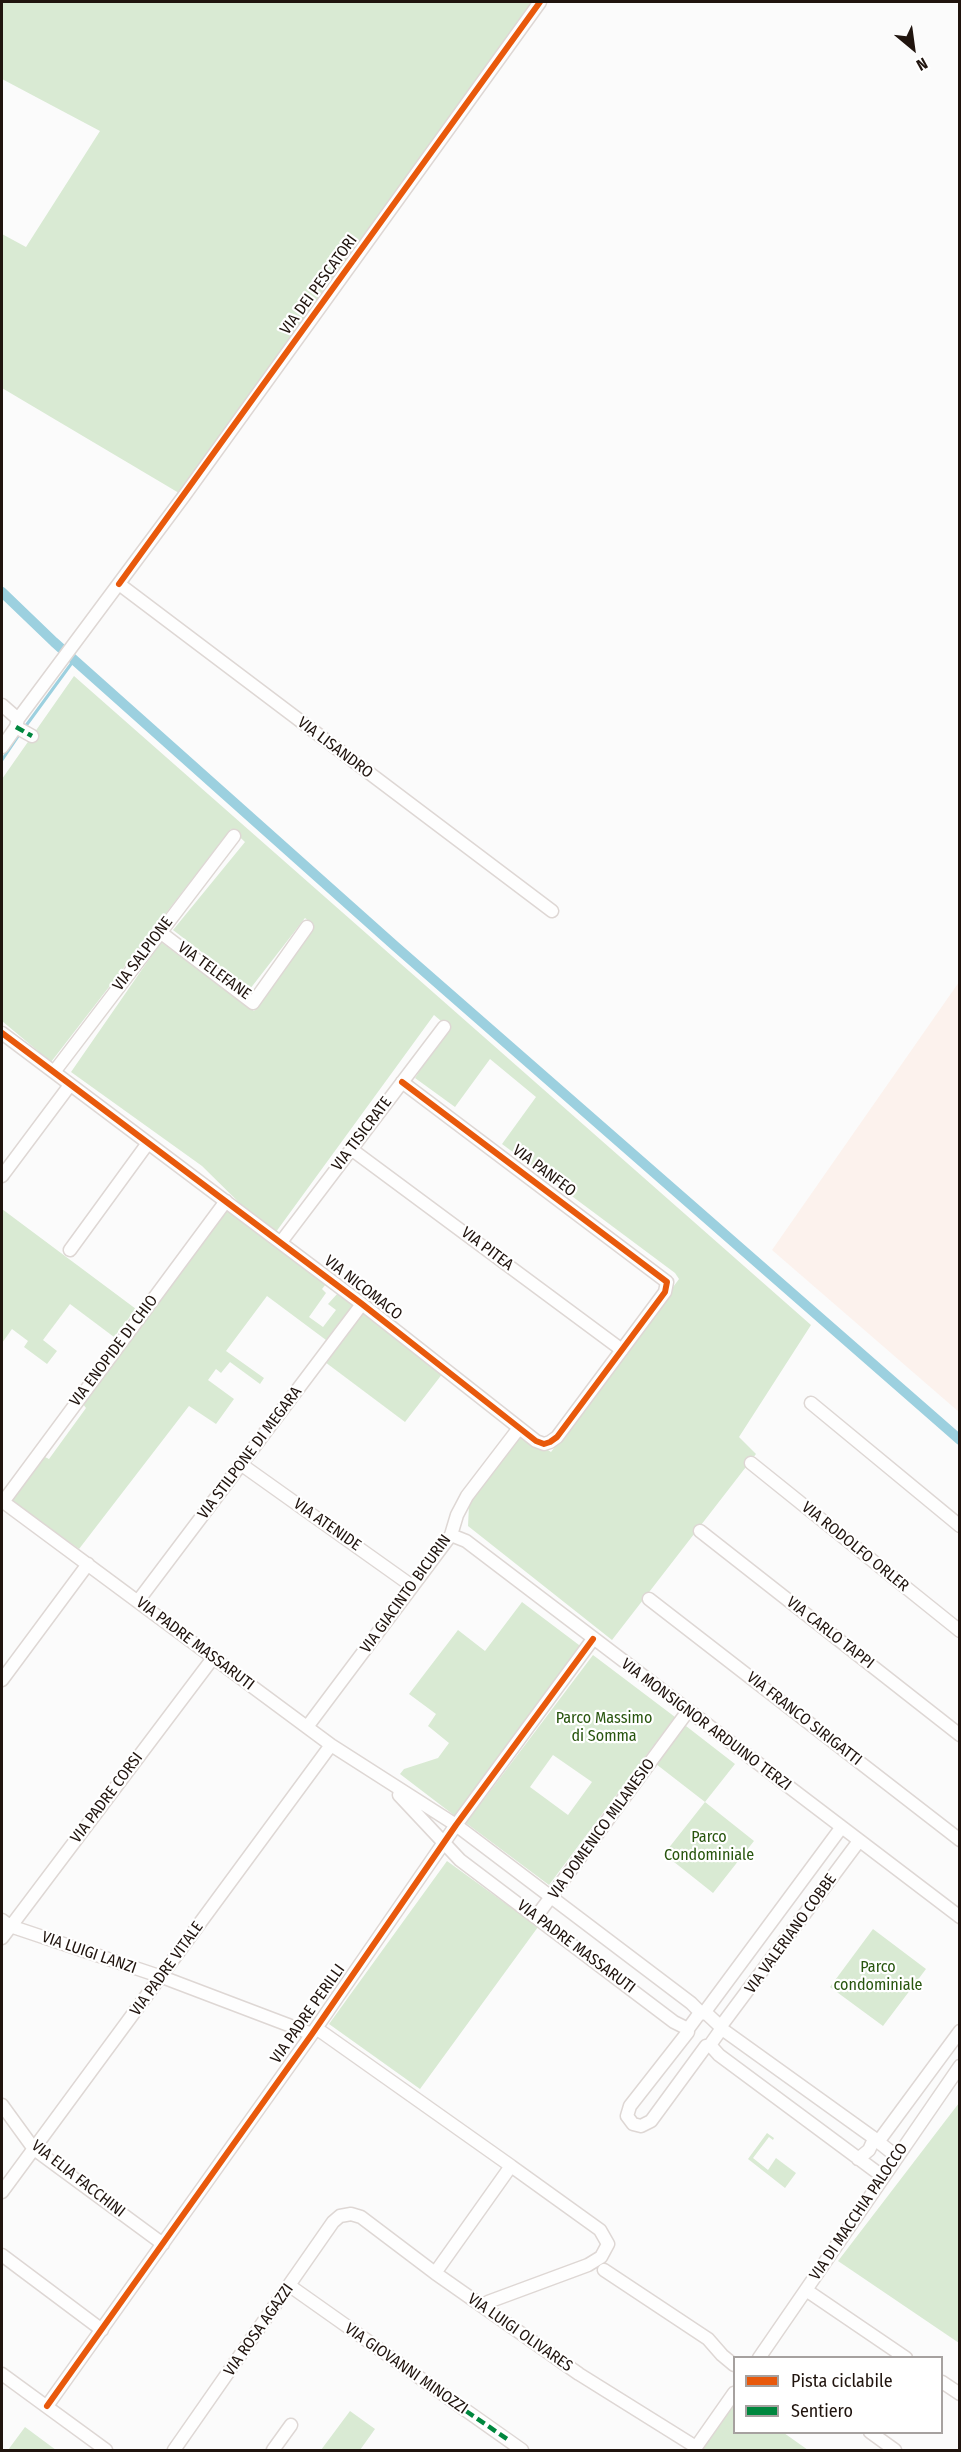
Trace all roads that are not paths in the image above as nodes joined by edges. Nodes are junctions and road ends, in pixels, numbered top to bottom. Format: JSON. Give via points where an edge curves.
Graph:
{"nodes":[{"id":1,"x":540,"y":2,"type":"edge"},
{"id":2,"x":119,"y":584,"type":"junction"},
{"id":3,"x":2,"y":705,"type":"edge"},
{"id":4,"x":23,"y":729,"type":"junction"},
{"id":5,"x":2,"y":731,"type":"edge"},
{"id":6,"x":2,"y":747,"type":"edge"},
{"id":7,"x":234,"y":836,"type":"dead end"},
{"id":8,"x":552,"y":911,"type":"dead end"},
{"id":9,"x":307,"y":927,"type":"dead end"},
{"id":10,"x":160,"y":932,"type":"junction"},
{"id":11,"x":444,"y":1027,"type":"dead end"},
{"id":12,"x":2,"y":1033,"type":"edge"},
{"id":13,"x":54,"y":1072,"type":"junction"},
{"id":14,"x":402,"y":1082,"type":"junction"},
{"id":15,"x":70,"y":1085,"type":"junction"},
{"id":16,"x":148,"y":1143,"type":"junction"},
{"id":17,"x":351,"y":1149,"type":"junction"},
{"id":18,"x":2,"y":1176,"type":"edge"},
{"id":19,"x":226,"y":1201,"type":"junction"},
{"id":20,"x":281,"y":1242,"type":"junction"},
{"id":21,"x":70,"y":1250,"type":"dead end"},
{"id":22,"x":668,"y":1284,"type":"joint"},
{"id":23,"x":362,"y":1304,"type":"junction"},
{"id":24,"x":622,"y":1350,"type":"junction"},
{"id":25,"x":811,"y":1403,"type":"dead end"},
{"id":26,"x":519,"y":1428,"type":"junction"},
{"id":27,"x":751,"y":1463,"type":"dead end"},
{"id":28,"x":242,"y":1465,"type":"junction"},
{"id":29,"x":2,"y":1501,"type":"edge"},
{"id":30,"x":960,"y":1526,"type":"edge"},
{"id":31,"x":700,"y":1532,"type":"dead end"},
{"id":32,"x":451,"y":1535,"type":"junction"},
{"id":33,"x":88,"y":1564,"type":"junction"},
{"id":34,"x":412,"y":1586,"type":"junction"},
{"id":35,"x":649,"y":1599,"type":"dead end"},
{"id":36,"x":138,"y":1601,"type":"junction"},
{"id":37,"x":960,"y":1631,"type":"edge"},
{"id":38,"x":594,"y":1639,"type":"junction"},
{"id":39,"x":213,"y":1658,"type":"junction"},
{"id":40,"x":3,"y":1673,"type":"edge"},
{"id":41,"x":688,"y":1711,"type":"junction"},
{"id":42,"x":307,"y":1727,"type":"junction"},
{"id":43,"x":960,"y":1735,"type":"edge"},
{"id":44,"x":331,"y":1745,"type":"junction"},
{"id":45,"x":391,"y":1785,"type":"junction"},
{"id":46,"x":456,"y":1825,"type":"junction"},
{"id":47,"x":841,"y":1828,"type":"junction"},
{"id":48,"x":960,"y":1840,"type":"edge"},
{"id":49,"x":859,"y":1841,"type":"junction"},
{"id":50,"x":442,"y":1844,"type":"junction"},
{"id":51,"x":552,"y":1897,"type":"junction"},
{"id":52,"x":536,"y":1917,"type":"junction"},
{"id":53,"x":960,"y":1917,"type":"edge"},
{"id":54,"x":6,"y":1923,"type":"edge"},
{"id":55,"x":2,"y":1938,"type":"edge"},
{"id":56,"x":162,"y":1977,"type":"junction"},
{"id":57,"x":703,"y":2014,"type":"junction"},
{"id":58,"x":721,"y":2028,"type":"junction"},
{"id":59,"x":314,"y":2031,"type":"junction"},
{"id":60,"x":960,"y":2031,"type":"edge"},
{"id":61,"x":690,"y":2033,"type":"junction"},
{"id":62,"x":706,"y":2045,"type":"junction"},
{"id":63,"x":960,"y":2066,"type":"edge"},
{"id":64,"x":2,"y":2105,"type":"edge"},
{"id":65,"x":876,"y":2140,"type":"junction"},
{"id":66,"x":34,"y":2150,"type":"junction"},
{"id":67,"x":896,"y":2156,"type":"junction"},
{"id":68,"x":858,"y":2158,"type":"junction"},
{"id":69,"x":511,"y":2166,"type":"junction"},
{"id":70,"x":882,"y":2176,"type":"junction"},
{"id":71,"x":2,"y":2192,"type":"edge"},
{"id":72,"x":348,"y":2214,"type":"joint"},
{"id":73,"x":163,"y":2244,"type":"junction"},
{"id":74,"x":2,"y":2255,"type":"edge"},
{"id":75,"x":604,"y":2270,"type":"dead end"},
{"id":76,"x":435,"y":2273,"type":"junction"},
{"id":77,"x":290,"y":2286,"type":"junction"},
{"id":78,"x":806,"y":2290,"type":"junction"},
{"id":79,"x":488,"y":2302,"type":"dead end"},
{"id":80,"x":102,"y":2330,"type":"junction"},
{"id":81,"x":762,"y":2356,"type":"edge"},
{"id":82,"x":903,"y":2356,"type":"edge"},
{"id":83,"x":733,"y":2363,"type":"edge"},
{"id":84,"x":2,"y":2374,"type":"edge"},
{"id":85,"x":943,"y":2383,"type":"edge"},
{"id":86,"x":960,"y":2394,"type":"edge"},
{"id":87,"x":733,"y":2396,"type":"edge"},
{"id":88,"x":47,"y":2406,"type":"junction"},
{"id":89,"x":291,"y":2425,"type":"dead end"},
{"id":90,"x":871,"y":2434,"type":"edge"},
{"id":91,"x":695,"y":2449,"type":"edge"},
{"id":92,"x":106,"y":2451,"type":"edge"},
{"id":93,"x":174,"y":2451,"type":"edge"},
{"id":94,"x":273,"y":2451,"type":"edge"},
{"id":95,"x":522,"y":2451,"type":"edge"},
{"id":96,"x":895,"y":2451,"type":"edge"}],
"edges":[{"from":1,"to":2,"type":"street","name":"VIA DEI PESCATORI"},
{"from":2,"to":4,"type":"street","name":"VIA DEI PESCATORI","via":[[51,678]]},
{"from":2,"to":8,"type":"street","name":"VIA LISANDRO"},
{"from":3,"to":4,"type":"street"},
{"from":4,"to":5,"type":"street","name":"VIA DEI PESCATORI"},
{"from":4,"to":6,"type":"street","name":"VIA DEI PESCATORI"},
{"from":7,"to":10,"type":"street","name":"VIA SALPIONE"},
{"from":9,"to":10,"type":"street","name":"VIA TELEFANE","via":[[253,1003]]},
{"from":10,"to":13,"type":"street","name":"VIA SALPIONE"},
{"from":11,"to":14,"type":"street","name":"VIA TISICRATE"},
{"from":12,"to":13,"type":"street","name":"VIA NICOMACO"},
{"from":13,"to":15,"type":"street","name":"VIA NICOMACO"},
{"from":14,"to":17,"type":"street","name":"VIA TISICRATE"},
{"from":14,"to":22,"type":"street","name":"VIA PANFEO"},
{"from":15,"to":16,"type":"street","name":"VIA NICOMACO"},
{"from":15,"to":18,"type":"street"},
{"from":16,"to":19,"type":"street","name":"VIA NICOMACO"},
{"from":16,"to":21,"type":"street"},
{"from":17,"to":20,"type":"street","name":"VIA TISICRATE"},
{"from":17,"to":24,"type":"street","name":"VIA PITEA"},
{"from":19,"to":20,"type":"street","name":"VIA NICOMACO"},
{"from":19,"to":29,"type":"street","name":"VIA ENOPIDE DI CHIO"},
{"from":20,"to":23,"type":"street","name":"VIA NICOMACO"},
{"from":22,"to":24,"type":"street","name":"VIA NICOMACO"},
{"from":23,"to":26,"type":"street","name":"VIA NICOMACO"},
{"from":23,"to":28,"type":"street","name":"VIA STILPONE DI MEGARA"},
{"from":24,"to":26,"type":"street","name":"VIA NICOMACO","via":[[553,1440],[538,1443]]},
{"from":25,"to":30,"type":"street"},
{"from":26,"to":32,"type":"street","name":"VIA GIACINTO BICURIN","via":[[467,1496]]},
{"from":27,"to":37,"type":"street","name":"VIA RODOLFO ORLER"},
{"from":28,"to":34,"type":"street","name":"VIA ATENIDE"},
{"from":28,"to":36,"type":"street","name":"VIA STILPONE DI MEGARA"},
{"from":29,"to":33,"type":"street","name":"VIA PADRE MASSARUTI"},
{"from":31,"to":43,"type":"street","name":"VIA CARLO TAPPI"},
{"from":32,"to":34,"type":"street","name":"VIA GIACINTO BICURIN"},
{"from":32,"to":38,"type":"street","name":"VIA MONSIGNOR ARDUINO TERZI","via":[[466,1541]]},
{"from":33,"to":36,"type":"street","name":"VIA PADRE MASSARUTI"},
{"from":33,"to":40,"type":"street"},
{"from":34,"to":42,"type":"street","name":"VIA GIACINTO BICURIN"},
{"from":35,"to":48,"type":"street","name":"VIA FRANCO SIRIGATTI"},
{"from":36,"to":39,"type":"street","name":"VIA PADRE MASSARUTI"},
{"from":38,"to":41,"type":"street","name":"VIA MONSIGNOR ARDUINO TERZI"},
{"from":38,"to":46,"type":"street","name":"VIA PADRE PERILLI"},
{"from":39,"to":42,"type":"street","name":"VIA PADRE MASSARUTI"},
{"from":39,"to":54,"type":"street","name":"VIA PADRE CORSI"},
{"from":41,"to":47,"type":"street","name":"VIA MONSIGNOR ARDUINO TERZI"},
{"from":41,"to":51,"type":"street","name":"VIA DOMENICO MILANESIO"},
{"from":42,"to":44,"type":"street","name":"VIA PADRE MASSARUTI"},
{"from":44,"to":45,"type":"street","name":"VIA PADRE MASSARUTI"},
{"from":44,"to":56,"type":"street","name":"VIA PADRE VITALE"},
{"from":45,"to":46,"type":"street","name":"VIA PADRE MASSARUTI"},
{"from":45,"to":50,"type":"street","name":"VIA PADRE MASSARUTI"},
{"from":46,"to":50,"type":"street","name":"VIA PADRE PERILLI"},
{"from":46,"to":51,"type":"street","name":"VIA PADRE MASSARUTI"},
{"from":47,"to":49,"type":"street","name":"VIA MONSIGNOR ARDUINO TERZI"},
{"from":47,"to":57,"type":"street","name":"VIA VALERIANO COBBE"},
{"from":49,"to":53,"type":"street","name":"VIA MONSIGNOR ARDUINO TERZI"},
{"from":49,"to":58,"type":"street","name":"VIA VALERIANO COBBE"},
{"from":50,"to":52,"type":"street","name":"VIA PADRE MASSARUTI"},
{"from":50,"to":59,"type":"street","name":"VIA PADRE PERILLI"},
{"from":51,"to":52,"type":"street","name":"VIA DOMENICO MILANESIO"},
{"from":51,"to":57,"type":"street","name":"VIA PADRE MASSARUTI"},
{"from":52,"to":61,"type":"street","name":"VIA PADRE MASSARUTI"},
{"from":54,"to":55,"type":"street","name":"VIA PADRE CORSI"},
{"from":54,"to":56,"type":"street","name":"VIA LUIGI LANZI"},
{"from":56,"to":59,"type":"street","name":"VIA LUIGI LANZI"},
{"from":56,"to":66,"type":"street","name":"VIA PADRE VITALE"},
{"from":57,"to":58,"type":"street","name":"VIA PADRE MASSARUTI"},
{"from":57,"to":61,"type":"street","name":"VIA VALERIANO COBBE"},
{"from":58,"to":62,"type":"street","name":"VIA VALERIANO COBBE"},
{"from":58,"to":65,"type":"street","name":"VIA PADRE MASSARUTI"},
{"from":59,"to":69,"type":"street","name":"VIA LUIGI LANZI"},
{"from":59,"to":73,"type":"street","name":"VIA PADRE PERILLI"},
{"from":60,"to":65,"type":"street","name":"VIA DI MACCHIA PALOCCO"},
{"from":61,"to":62,"type":"street","name":"VIA PADRE MASSARUTI"},
{"from":61,"to":62,"type":"street","name":"VIA VALERIANO COBBE","via":[[630,2106],[627,2116],[633,2124],[640,2126],[651,2121]]},
{"from":62,"to":68,"type":"street","name":"VIA PADRE MASSARUTI"},
{"from":63,"to":67,"type":"street","name":"VIA DI MACCHIA PALOCCO"},
{"from":64,"to":66,"type":"street","name":"VIA ELIA FACCHINI"},
{"from":65,"to":67,"type":"street","name":"VIA PADRE MASSARUTI"},
{"from":65,"to":68,"type":"street","name":"VIA DI MACCHIA PALOCCO"},
{"from":66,"to":71,"type":"street","name":"VIA PADRE VITALE"},
{"from":66,"to":73,"type":"street","name":"VIA ELIA FACCHINI"},
{"from":67,"to":70,"type":"street","name":"VIA DI MACCHIA PALOCCO"},
{"from":68,"to":70,"type":"street","name":"VIA PADRE MASSARUTI"},
{"from":69,"to":76,"type":"street"},
{"from":69,"to":79,"type":"street","name":"VIA LUIGI LANZI","via":[[600,2230],[608,2244],[601,2257],[588,2265]]},
{"from":70,"to":78,"type":"street","name":"VIA DI MACCHIA PALOCCO"},
{"from":72,"to":76,"type":"street","name":"VIA LUIGI OLIVARES","via":[[361,2217]]},
{"from":72,"to":77,"type":"street","name":"VIA ROSA AGAZZI","via":[[333,2222]]},
{"from":73,"to":80,"type":"street","name":"VIA PADRE PERILLI"},
{"from":74,"to":80,"type":"street"},
{"from":75,"to":83,"type":"street","via":[[708,2339]]},
{"from":76,"to":91,"type":"street","name":"VIA LUIGI OLIVARES"},
{"from":77,"to":93,"type":"street","name":"VIA ROSA AGAZZI"},
{"from":77,"to":95,"type":"street","name":"VIA GIOVANNI MINOZZI"},
{"from":78,"to":81,"type":"street","name":"VIA DI MACCHIA PALOCCO"},
{"from":78,"to":82,"type":"street"},
{"from":80,"to":88,"type":"street","name":"VIA PADRE PERILLI"},
{"from":84,"to":88,"type":"street"},
{"from":85,"to":86,"type":"street"},
{"from":87,"to":91,"type":"street"},
{"from":88,"to":92,"type":"street"},
{"from":89,"to":94,"type":"street"},
{"from":90,"to":96,"type":"street"}]}
